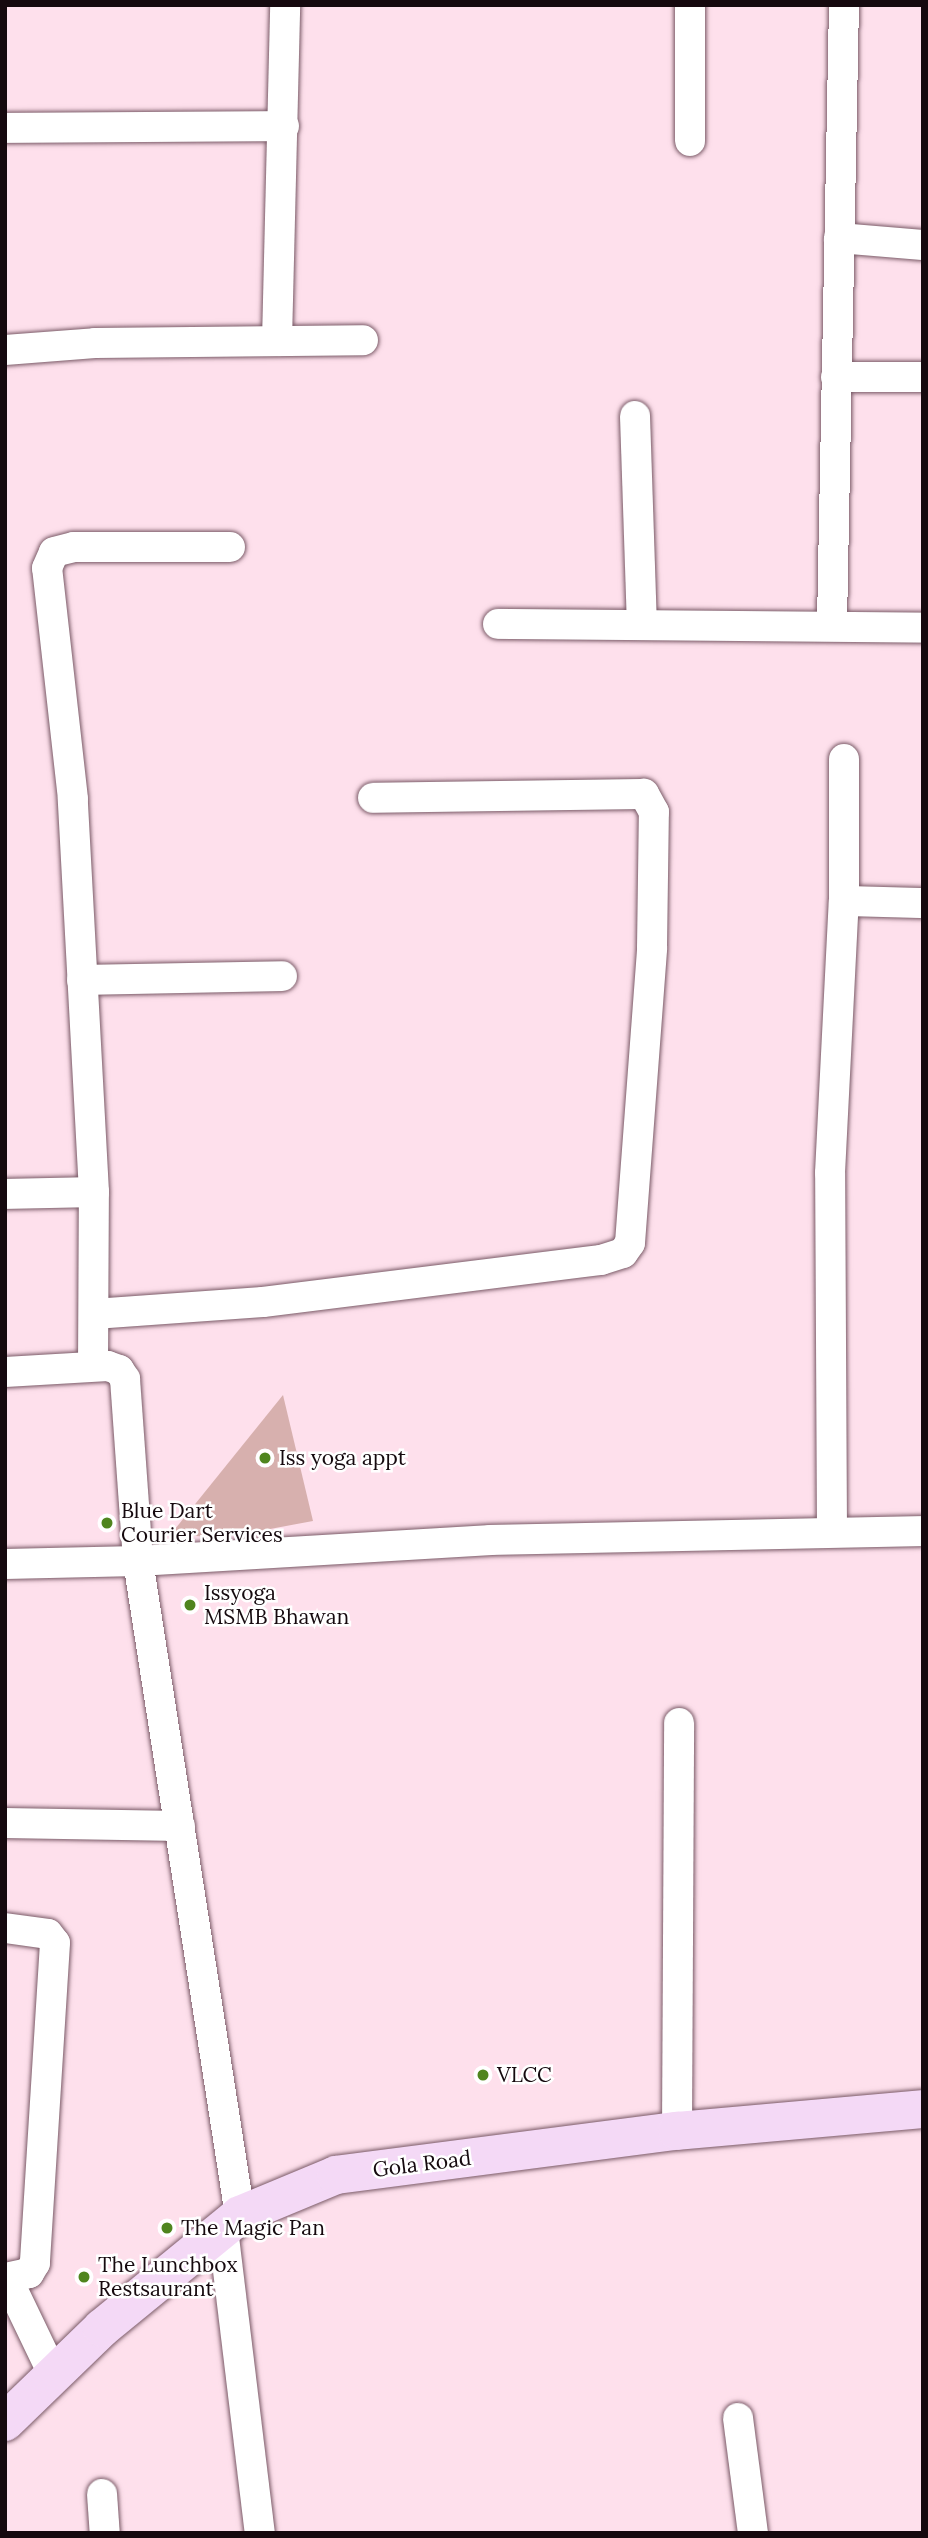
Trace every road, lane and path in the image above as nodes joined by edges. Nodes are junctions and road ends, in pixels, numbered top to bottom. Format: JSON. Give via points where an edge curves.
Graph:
{"nodes":[{"id":1,"x":285,"y":5,"type":"edge"},
{"id":2,"x":690,"y":5,"type":"edge"},
{"id":3,"x":844,"y":5,"type":"edge"},
{"id":4,"x":284,"y":126,"type":"junction"},
{"id":5,"x":5,"y":128,"type":"edge"},
{"id":6,"x":690,"y":141,"type":"dead end"},
{"id":7,"x":839,"y":238,"type":"junction"},
{"id":8,"x":923,"y":245,"type":"edge"},
{"id":9,"x":363,"y":340,"type":"dead end"},
{"id":10,"x":277,"y":341,"type":"junction"},
{"id":11,"x":5,"y":350,"type":"edge"},
{"id":12,"x":923,"y":376,"type":"edge"},
{"id":13,"x":836,"y":377,"type":"junction"},
{"id":14,"x":635,"y":416,"type":"dead end"},
{"id":15,"x":230,"y":547,"type":"dead end"},
{"id":16,"x":498,"y":624,"type":"dead end"},
{"id":17,"x":642,"y":624,"type":"junction"},
{"id":18,"x":832,"y":624,"type":"junction"},
{"id":19,"x":923,"y":628,"type":"edge"},
{"id":20,"x":844,"y":759,"type":"dead end"},
{"id":21,"x":373,"y":798,"type":"dead end"},
{"id":22,"x":844,"y":901,"type":"junction"},
{"id":23,"x":923,"y":903,"type":"edge"},
{"id":24,"x":282,"y":976,"type":"dead end"},
{"id":25,"x":82,"y":980,"type":"junction"},
{"id":26,"x":94,"y":1192,"type":"junction"},
{"id":27,"x":5,"y":1194,"type":"edge"},
{"id":28,"x":94,"y":1314,"type":"junction"},
{"id":29,"x":93,"y":1366,"type":"junction"},
{"id":30,"x":5,"y":1372,"type":"edge"},
{"id":31,"x":832,"y":1531,"type":"junction"},
{"id":32,"x":923,"y":1531,"type":"edge"},
{"id":33,"x":138,"y":1562,"type":"junction"},
{"id":34,"x":5,"y":1564,"type":"edge"},
{"id":35,"x":679,"y":1723,"type":"dead end"},
{"id":36,"x":5,"y":1823,"type":"edge"},
{"id":37,"x":180,"y":1826,"type":"junction"},
{"id":38,"x":5,"y":1928,"type":"edge"},
{"id":39,"x":923,"y":2109,"type":"edge"},
{"id":40,"x":677,"y":2131,"type":"junction"},
{"id":41,"x":232,"y":2222,"type":"junction"},
{"id":42,"x":6,"y":2278,"type":"edge"},
{"id":43,"x":53,"y":2374,"type":"junction"},
{"id":44,"x":738,"y":2418,"type":"dead end"},
{"id":45,"x":5,"y":2422,"type":"edge"},
{"id":46,"x":102,"y":2494,"type":"dead end"},
{"id":47,"x":105,"y":2533,"type":"edge"},
{"id":48,"x":260,"y":2533,"type":"edge"},
{"id":49,"x":753,"y":2533,"type":"edge"}],
"edges":[{"from":1,"to":4,"type":"street"},
{"from":2,"to":6,"type":"street"},
{"from":3,"to":7,"type":"street"},
{"from":4,"to":5,"type":"street"},
{"from":4,"to":10,"type":"street"},
{"from":7,"to":8,"type":"street"},
{"from":7,"to":13,"type":"street"},
{"from":9,"to":10,"type":"street"},
{"from":10,"to":11,"type":"street","via":[[95,343]]},
{"from":12,"to":13,"type":"street"},
{"from":13,"to":18,"type":"street"},
{"from":14,"to":17,"type":"street"},
{"from":15,"to":25,"type":"street","via":[[74,547],[49,558],[73,799]]},
{"from":16,"to":17,"type":"street"},
{"from":17,"to":18,"type":"street"},
{"from":18,"to":19,"type":"street"},
{"from":20,"to":22,"type":"street"},
{"from":21,"to":28,"type":"street","via":[[644,794],[654,812],[652,947],[630,1243],[623,1253],[601,1260],[263,1302]]},
{"from":22,"to":23,"type":"street"},
{"from":22,"to":31,"type":"street","via":[[830,1173]]},
{"from":24,"to":25,"type":"street"},
{"from":25,"to":26,"type":"street"},
{"from":26,"to":27,"type":"street"},
{"from":26,"to":28,"type":"street"},
{"from":28,"to":29,"type":"street"},
{"from":29,"to":30,"type":"street"},
{"from":29,"to":33,"type":"street","via":[[120,1370],[128,1393]]},
{"from":31,"to":32,"type":"street"},
{"from":31,"to":33,"type":"street","via":[[491,1540]]},
{"from":33,"to":34,"type":"street"},
{"from":33,"to":37,"type":"street"},
{"from":35,"to":40,"type":"street"},
{"from":36,"to":37,"type":"street"},
{"from":37,"to":41,"type":"street"},
{"from":38,"to":42,"type":"street","via":[[48,1934],[55,1943],[35,2263],[29,2273]]},
{"from":39,"to":40,"type":"street","name":"Gola Road"},
{"from":40,"to":41,"type":"street","name":"Gola Road","via":[[336,2175]]},
{"from":41,"to":43,"type":"street","name":"Gola Road"},
{"from":41,"to":48,"type":"street"},
{"from":42,"to":43,"type":"street"},
{"from":43,"to":45,"type":"street","name":"Gola Road"},
{"from":44,"to":49,"type":"street"},
{"from":46,"to":47,"type":"street"}]}
